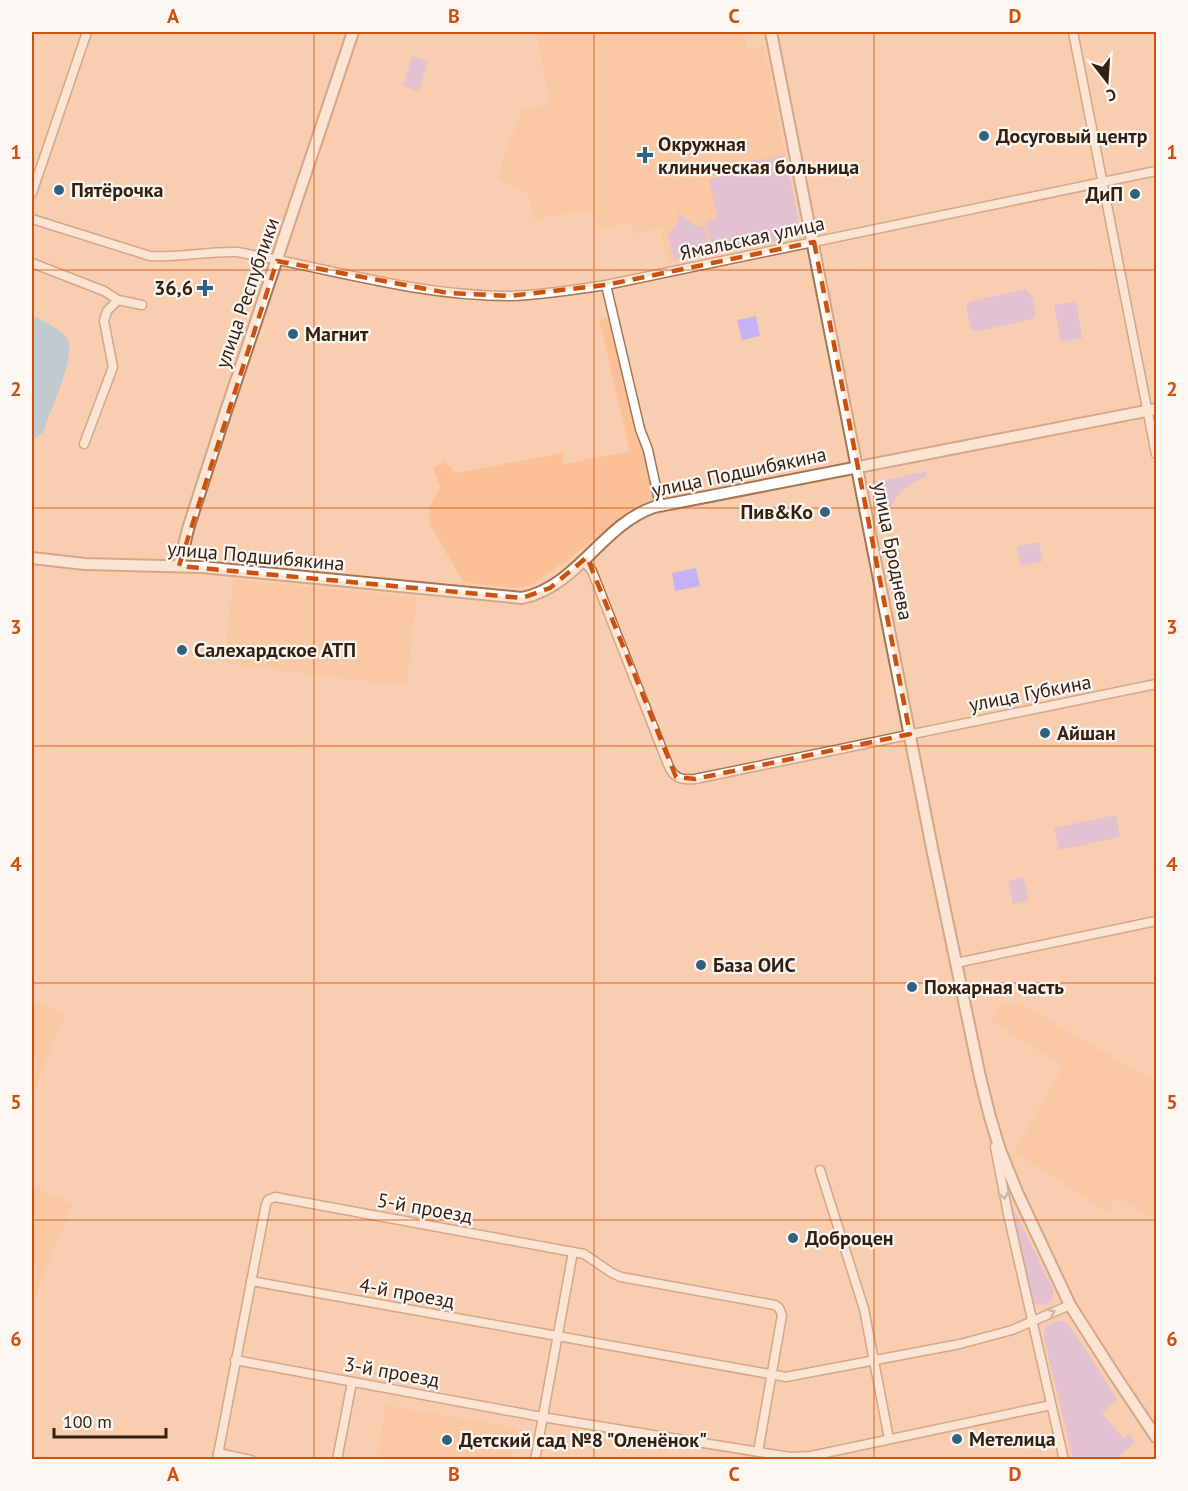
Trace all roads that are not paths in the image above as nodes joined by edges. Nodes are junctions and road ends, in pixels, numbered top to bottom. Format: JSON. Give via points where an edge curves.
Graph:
{"nodes":[{"id":1,"x":87,"y":32,"type":"edge"},
{"id":2,"x":353,"y":32,"type":"edge"},
{"id":3,"x":771,"y":32,"type":"edge"},
{"id":4,"x":1073,"y":32,"type":"edge"},
{"id":5,"x":1156,"y":171,"type":"edge"},
{"id":6,"x":1103,"y":183,"type":"junction"},
{"id":7,"x":32,"y":194,"type":"edge"},
{"id":8,"x":32,"y":219,"type":"edge"},
{"id":9,"x":814,"y":242,"type":"junction"},
{"id":10,"x":277,"y":261,"type":"junction"},
{"id":11,"x":32,"y":263,"type":"edge"},
{"id":12,"x":606,"y":285,"type":"junction"},
{"id":13,"x":118,"y":300,"type":"junction"},
{"id":14,"x":142,"y":305,"type":"dead end"},
{"id":15,"x":1152,"y":410,"type":"edge"},
{"id":16,"x":84,"y":444,"type":"dead end"},
{"id":17,"x":1156,"y":454,"type":"edge"},
{"id":18,"x":858,"y":467,"type":"junction"},
{"id":19,"x":660,"y":505,"type":"junction"},
{"id":20,"x":32,"y":558,"type":"edge"},
{"id":21,"x":584,"y":560,"type":"junction"},
{"id":22,"x":178,"y":566,"type":"junction"},
{"id":23,"x":1156,"y":684,"type":"edge"},
{"id":24,"x":910,"y":734,"type":"junction"},
{"id":25,"x":1156,"y":921,"type":"edge"},
{"id":26,"x":956,"y":963,"type":"junction"},
{"id":27,"x":990,"y":1117,"type":"junction"},
{"id":28,"x":820,"y":1170,"type":"dead end"},
{"id":29,"x":573,"y":1252,"type":"junction"},
{"id":30,"x":251,"y":1281,"type":"junction"},
{"id":31,"x":1070,"y":1305,"type":"junction"},
{"id":32,"x":1032,"y":1322,"type":"junction"},
{"id":33,"x":557,"y":1338,"type":"junction"},
{"id":34,"x":236,"y":1360,"type":"junction"},
{"id":35,"x":875,"y":1360,"type":"junction"},
{"id":36,"x":771,"y":1376,"type":"junction"},
{"id":37,"x":352,"y":1382,"type":"junction"},
{"id":38,"x":1051,"y":1405,"type":"junction"},
{"id":39,"x":542,"y":1417,"type":"junction"},
{"id":40,"x":1147,"y":1422,"type":"junction"},
{"id":41,"x":1156,"y":1430,"type":"edge"},
{"id":42,"x":1156,"y":1437,"type":"edge"},
{"id":43,"x":889,"y":1439,"type":"junction"},
{"id":44,"x":758,"y":1452,"type":"junction"},
{"id":45,"x":218,"y":1456,"type":"edge"},
{"id":46,"x":799,"y":1459,"type":"edge"},
{"id":47,"x":251,"y":1460,"type":"edge"},
{"id":48,"x":337,"y":1460,"type":"edge"},
{"id":49,"x":535,"y":1460,"type":"edge"},
{"id":50,"x":1064,"y":1460,"type":"edge"}],
"edges":[{"from":1,"to":7,"type":"street"},
{"from":2,"to":10,"type":"main road","name":"улица Республики"},
{"from":3,"to":9,"type":"main road","name":"улица Броднева"},
{"from":4,"to":6,"type":"street"},
{"from":5,"to":6,"type":"street","name":"Ямальская улица"},
{"from":6,"to":9,"type":"street","name":"Ямальская улица"},
{"from":6,"to":15,"type":"street"},
{"from":8,"to":10,"type":"street","name":"Ямальская улица","via":[[150,256],[237,252]]},
{"from":9,"to":12,"type":"street","name":"Ямальская улица"},
{"from":9,"to":18,"type":"main road","name":"улица Броднева"},
{"from":10,"to":12,"type":"street","name":"Ямальская улица","via":[[448,292],[509,296]]},
{"from":10,"to":22,"type":"main road","name":"улица Республики"},
{"from":11,"to":13,"type":"street"},
{"from":12,"to":19,"type":"street"},
{"from":13,"to":14,"type":"street"},
{"from":13,"to":16,"type":"street","via":[[107,311],[104,321],[113,367]]},
{"from":15,"to":17,"type":"street"},
{"from":15,"to":18,"type":"main road","name":"улица Подшибякина"},
{"from":18,"to":19,"type":"main road","name":"улица Подшибякина"},
{"from":18,"to":24,"type":"main road","name":"улица Броднева"},
{"from":19,"to":21,"type":"main road","name":"улица Подшибякина","via":[[629,519]]},
{"from":20,"to":22,"type":"main road","name":"улица Подшибякина","via":[[85,564]]},
{"from":21,"to":22,"type":"main road","name":"улица Подшибякина","via":[[550,588],[515,598]]},
{"from":21,"to":24,"type":"street","name":"улица Губкина","via":[[592,571],[675,777],[694,778]]},
{"from":23,"to":24,"type":"street","name":"улица Губкина"},
{"from":24,"to":26,"type":"main road","name":"улица Броднева"},
{"from":25,"to":26,"type":"street"},
{"from":26,"to":27,"type":"main road","name":"улица Броднева"},
{"from":27,"to":31,"type":"main road","name":"улица Броднева","via":[[1028,1217]]},
{"from":27,"to":32,"type":"street","one_way":true},
{"from":28,"to":35,"type":"street","via":[[860,1293]]},
{"from":29,"to":30,"type":"street","name":"5-й проезд","via":[[271,1198],[266,1204]]},
{"from":29,"to":33,"type":"street"},
{"from":29,"to":36,"type":"street","name":"5-й проезд","via":[[589,1256],[621,1276],[775,1305],[782,1315]]},
{"from":30,"to":33,"type":"street","name":"4-й проезд"},
{"from":30,"to":34,"type":"street"},
{"from":32,"to":31,"type":"street","name":"4-й проезд","one_way":true},
{"from":31,"to":40,"type":"main road","name":"улица Броднева"},
{"from":32,"to":35,"type":"street","name":"4-й проезд","via":[[960,1344]]},
{"from":32,"to":38,"type":"street"},
{"from":33,"to":36,"type":"street","name":"4-й проезд"},
{"from":33,"to":39,"type":"street"},
{"from":34,"to":37,"type":"street","name":"3-й проезд"},
{"from":34,"to":45,"type":"street"},
{"from":35,"to":36,"type":"street","name":"4-й проезд","via":[[798,1376]]},
{"from":35,"to":43,"type":"street"},
{"from":36,"to":44,"type":"street","name":"5-й проезд"},
{"from":37,"to":39,"type":"street","name":"3-й проезд"},
{"from":37,"to":48,"type":"street"},
{"from":38,"to":43,"type":"street"},
{"from":38,"to":50,"type":"street"},
{"from":39,"to":44,"type":"street","name":"3-й проезд"},
{"from":39,"to":49,"type":"street"},
{"from":40,"to":41,"type":"main road"},
{"from":40,"to":42,"type":"main road"},
{"from":43,"to":46,"type":"street"},
{"from":44,"to":46,"type":"street","name":"3-й проезд"},
{"from":45,"to":47,"type":"street"}]}
